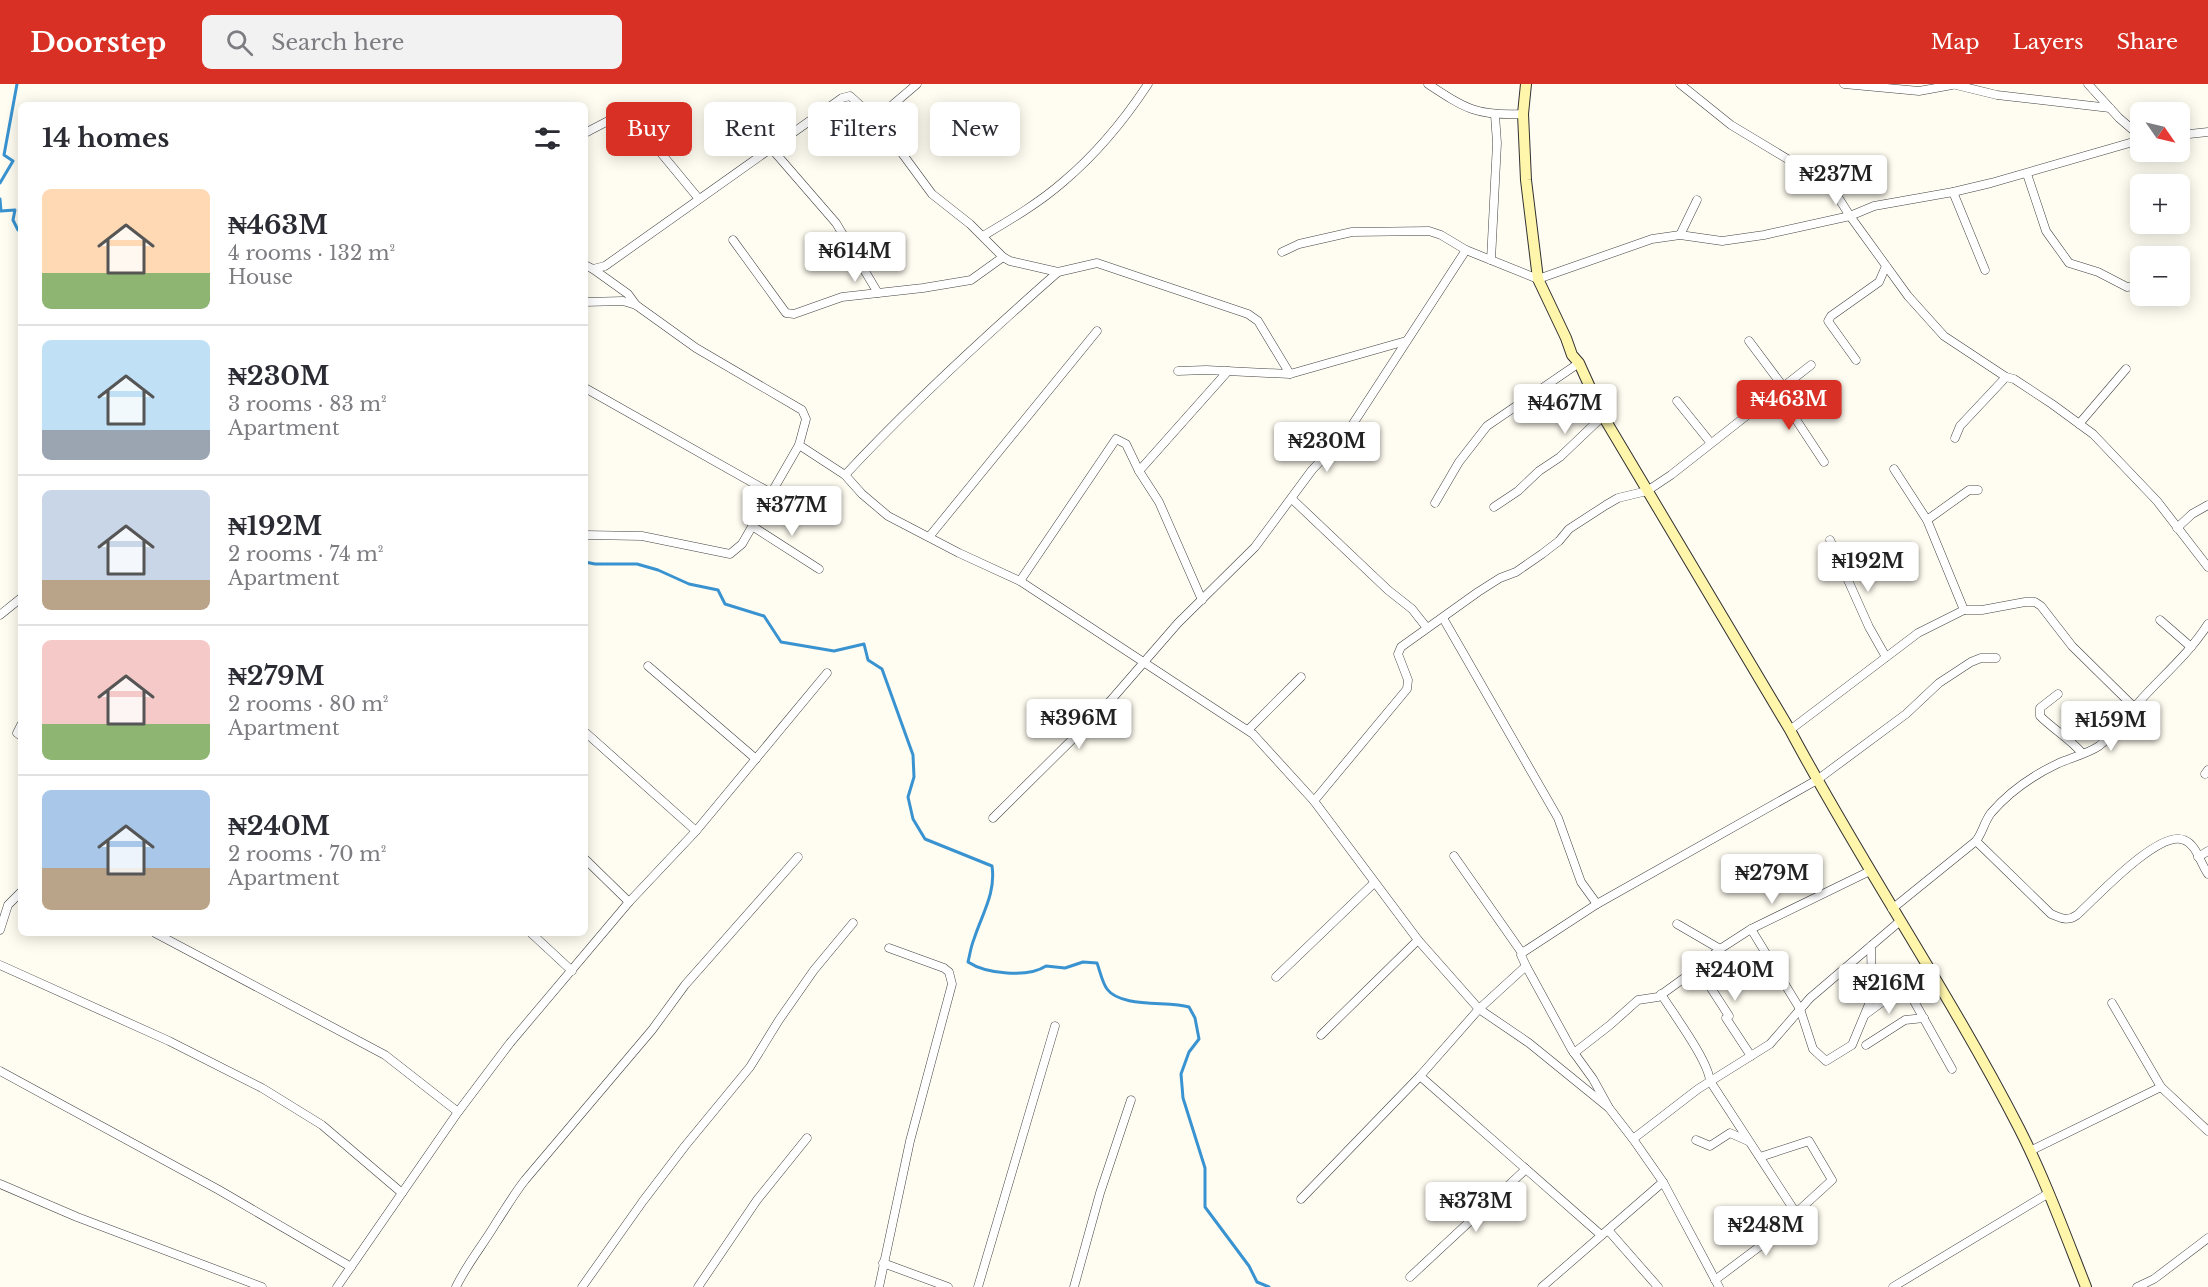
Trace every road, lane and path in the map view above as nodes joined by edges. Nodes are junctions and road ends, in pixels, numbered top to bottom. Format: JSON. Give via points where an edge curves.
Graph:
{"nodes":[{"id":1,"x":917,"y":84,"type":"edge"},
{"id":2,"x":1148,"y":84,"type":"edge"},
{"id":3,"x":1428,"y":84,"type":"edge"},
{"id":4,"x":1526,"y":84,"type":"edge"},
{"id":5,"x":1680,"y":84,"type":"edge"},
{"id":6,"x":1844,"y":84,"type":"edge"},
{"id":7,"x":2088,"y":84,"type":"edge"},
{"id":8,"x":1952,"y":85,"type":"edge"},
{"id":9,"x":837,"y":102,"type":"edge"},
{"id":10,"x":857,"y":102,"type":"edge"},
{"id":11,"x":895,"y":102,"type":"edge"},
{"id":12,"x":2110,"y":108,"type":"junction"},
{"id":13,"x":1523,"y":114,"type":"junction"},
{"id":14,"x":1495,"y":115,"type":"junction"},
{"id":15,"x":606,"y":122,"type":"edge"},
{"id":16,"x":2130,"y":128,"type":"edge"},
{"id":17,"x":588,"y":131,"type":"edge"},
{"id":18,"x":2208,"y":132,"type":"edge"},
{"id":19,"x":2190,"y":134,"type":"edge"},
{"id":20,"x":2130,"y":141,"type":"edge"},
{"id":21,"x":663,"y":156,"type":"edge"},
{"id":22,"x":760,"y":156,"type":"edge"},
{"id":23,"x":778,"y":156,"type":"edge"},
{"id":24,"x":904,"y":156,"type":"edge"},
{"id":25,"x":2027,"y":174,"type":"junction"},
{"id":26,"x":1953,"y":192,"type":"junction"},
{"id":27,"x":699,"y":199,"type":"junction"},
{"id":28,"x":1697,"y":200,"type":"dead end"},
{"id":29,"x":1850,"y":216,"type":"junction"},
{"id":30,"x":1680,"y":235,"type":"junction"},
{"id":31,"x":983,"y":236,"type":"junction"},
{"id":32,"x":733,"y":240,"type":"dead end"},
{"id":33,"x":1466,"y":250,"type":"junction"},
{"id":34,"x":1282,"y":252,"type":"dead end"},
{"id":35,"x":1003,"y":257,"type":"junction"},
{"id":36,"x":1491,"y":260,"type":"junction"},
{"id":37,"x":1886,"y":266,"type":"junction"},
{"id":38,"x":588,"y":267,"type":"edge"},
{"id":39,"x":594,"y":269,"type":"junction"},
{"id":40,"x":1985,"y":270,"type":"dead end"},
{"id":41,"x":1058,"y":272,"type":"junction"},
{"id":42,"x":1538,"y":279,"type":"junction"},
{"id":43,"x":2130,"y":287,"type":"edge"},
{"id":44,"x":878,"y":293,"type":"junction"},
{"id":45,"x":588,"y":302,"type":"edge"},
{"id":46,"x":636,"y":305,"type":"junction"},
{"id":47,"x":1097,"y":331,"type":"dead end"},
{"id":48,"x":1749,"y":340,"type":"dead end"},
{"id":49,"x":1406,"y":341,"type":"junction"},
{"id":50,"x":1856,"y":360,"type":"dead end"},
{"id":51,"x":1579,"y":363,"type":"junction"},
{"id":52,"x":1810,"y":365,"type":"dead end"},
{"id":53,"x":2126,"y":369,"type":"dead end"},
{"id":54,"x":1178,"y":371,"type":"dead end"},
{"id":55,"x":1228,"y":371,"type":"junction"},
{"id":56,"x":1290,"y":374,"type":"junction"},
{"id":57,"x":2006,"y":377,"type":"junction"},
{"id":58,"x":1782,"y":385,"type":"junction"},
{"id":59,"x":588,"y":390,"type":"edge"},
{"id":60,"x":1677,"y":401,"type":"dead end"},
{"id":61,"x":1603,"y":416,"type":"junction"},
{"id":62,"x":2079,"y":424,"type":"junction"},
{"id":63,"x":1955,"y":438,"type":"dead end"},
{"id":64,"x":1710,"y":442,"type":"junction"},
{"id":65,"x":798,"y":445,"type":"junction"},
{"id":66,"x":1824,"y":462,"type":"dead end"},
{"id":67,"x":1894,"y":469,"type":"dead end"},
{"id":68,"x":1139,"y":471,"type":"junction"},
{"id":69,"x":845,"y":475,"type":"junction"},
{"id":70,"x":1978,"y":490,"type":"dead end"},
{"id":71,"x":1647,"y":491,"type":"junction"},
{"id":72,"x":771,"y":493,"type":"junction"},
{"id":73,"x":1292,"y":499,"type":"junction"},
{"id":74,"x":1435,"y":503,"type":"dead end"},
{"id":75,"x":2208,"y":506,"type":"edge"},
{"id":76,"x":1494,"y":507,"type":"dead end"},
{"id":77,"x":1927,"y":520,"type":"junction"},
{"id":78,"x":752,"y":526,"type":"junction"},
{"id":79,"x":2177,"y":528,"type":"junction"},
{"id":80,"x":588,"y":535,"type":"edge"},
{"id":81,"x":929,"y":537,"type":"junction"},
{"id":82,"x":1830,"y":540,"type":"dead end"},
{"id":83,"x":2208,"y":567,"type":"edge"},
{"id":84,"x":819,"y":568,"type":"dead end"},
{"id":85,"x":1020,"y":581,"type":"junction"},
{"id":86,"x":18,"y":600,"type":"edge"},
{"id":87,"x":1202,"y":600,"type":"junction"},
{"id":88,"x":1964,"y":610,"type":"junction"},
{"id":89,"x":0,"y":615,"type":"edge"},
{"id":90,"x":1443,"y":618,"type":"junction"},
{"id":91,"x":2160,"y":620,"type":"dead end"},
{"id":92,"x":2208,"y":624,"type":"edge"},
{"id":93,"x":1427,"y":628,"type":"junction"},
{"id":94,"x":2191,"y":646,"type":"junction"},
{"id":95,"x":1886,"y":657,"type":"junction"},
{"id":96,"x":1996,"y":658,"type":"dead end"},
{"id":97,"x":1145,"y":663,"type":"junction"},
{"id":98,"x":648,"y":666,"type":"dead end"},
{"id":99,"x":827,"y":673,"type":"dead end"},
{"id":100,"x":1301,"y":677,"type":"dead end"},
{"id":101,"x":2058,"y":694,"type":"dead end"},
{"id":102,"x":2135,"y":708,"type":"junction"},
{"id":103,"x":1248,"y":730,"type":"junction"},
{"id":104,"x":1790,"y":730,"type":"junction"},
{"id":105,"x":588,"y":735,"type":"edge"},
{"id":106,"x":2082,"y":753,"type":"junction"},
{"id":107,"x":756,"y":759,"type":"junction"},
{"id":108,"x":1817,"y":780,"type":"junction"},
{"id":109,"x":1314,"y":801,"type":"junction"},
{"id":110,"x":993,"y":818,"type":"dead end"},
{"id":111,"x":696,"y":831,"type":"junction"},
{"id":112,"x":1976,"y":841,"type":"junction"},
{"id":113,"x":2208,"y":850,"type":"edge"},
{"id":114,"x":1454,"y":856,"type":"dead end"},
{"id":115,"x":798,"y":857,"type":"dead end"},
{"id":116,"x":2198,"y":857,"type":"junction"},
{"id":117,"x":588,"y":862,"type":"edge"},
{"id":118,"x":1870,"y":871,"type":"junction"},
{"id":119,"x":2208,"y":874,"type":"edge"},
{"id":120,"x":1374,"y":882,"type":"junction"},
{"id":121,"x":18,"y":895,"type":"edge"},
{"id":122,"x":630,"y":902,"type":"junction"},
{"id":123,"x":1596,"y":904,"type":"junction"},
{"id":124,"x":1892,"y":909,"type":"junction"},
{"id":125,"x":1899,"y":922,"type":"junction"},
{"id":126,"x":853,"y":923,"type":"dead end"},
{"id":127,"x":1677,"y":924,"type":"dead end"},
{"id":128,"x":1751,"y":929,"type":"junction"},
{"id":129,"x":0,"y":930,"type":"edge"},
{"id":130,"x":160,"y":936,"type":"edge"},
{"id":131,"x":534,"y":936,"type":"edge"},
{"id":132,"x":1418,"y":940,"type":"junction"},
{"id":133,"x":1871,"y":946,"type":"junction"},
{"id":134,"x":889,"y":948,"type":"dead end"},
{"id":135,"x":1720,"y":949,"type":"junction"},
{"id":136,"x":1522,"y":953,"type":"junction"},
{"id":137,"x":0,"y":965,"type":"edge"},
{"id":138,"x":1526,"y":966,"type":"junction"},
{"id":139,"x":1698,"y":968,"type":"junction"},
{"id":140,"x":572,"y":971,"type":"junction"},
{"id":141,"x":1276,"y":977,"type":"dead end"},
{"id":142,"x":1661,"y":994,"type":"junction"},
{"id":143,"x":2112,"y":1003,"type":"dead end"},
{"id":144,"x":1479,"y":1009,"type":"junction"},
{"id":145,"x":1800,"y":1009,"type":"junction"},
{"id":146,"x":1865,"y":1016,"type":"junction"},
{"id":147,"x":1924,"y":1018,"type":"junction"},
{"id":148,"x":1054,"y":1026,"type":"dead end"},
{"id":149,"x":1321,"y":1035,"type":"dead end"},
{"id":150,"x":1866,"y":1045,"type":"dead end"},
{"id":151,"x":1574,"y":1053,"type":"junction"},
{"id":152,"x":1751,"y":1056,"type":"junction"},
{"id":153,"x":1952,"y":1069,"type":"dead end"},
{"id":154,"x":0,"y":1071,"type":"edge"},
{"id":155,"x":1420,"y":1076,"type":"junction"},
{"id":156,"x":1710,"y":1081,"type":"junction"},
{"id":157,"x":2161,"y":1087,"type":"junction"},
{"id":158,"x":1131,"y":1100,"type":"dead end"},
{"id":159,"x":1609,"y":1108,"type":"junction"},
{"id":160,"x":458,"y":1112,"type":"junction"},
{"id":161,"x":2208,"y":1131,"type":"edge"},
{"id":162,"x":807,"y":1138,"type":"dead end"},
{"id":163,"x":1633,"y":1139,"type":"junction"},
{"id":164,"x":1696,"y":1140,"type":"dead end"},
{"id":165,"x":1749,"y":1142,"type":"junction"},
{"id":166,"x":2030,"y":1151,"type":"junction"},
{"id":167,"x":1760,"y":1157,"type":"junction"},
{"id":168,"x":1526,"y":1169,"type":"junction"},
{"id":169,"x":1663,"y":1182,"type":"junction"},
{"id":170,"x":0,"y":1184,"type":"edge"},
{"id":171,"x":402,"y":1193,"type":"junction"},
{"id":172,"x":2049,"y":1193,"type":"junction"},
{"id":173,"x":1301,"y":1199,"type":"dead end"},
{"id":174,"x":1796,"y":1214,"type":"junction"},
{"id":175,"x":1608,"y":1230,"type":"junction"},
{"id":176,"x":1601,"y":1235,"type":"junction"},
{"id":177,"x":2208,"y":1238,"type":"edge"},
{"id":178,"x":883,"y":1263,"type":"junction"},
{"id":179,"x":351,"y":1267,"type":"junction"},
{"id":180,"x":1410,"y":1277,"type":"dead end"},
{"id":181,"x":1717,"y":1283,"type":"edge"},
{"id":182,"x":262,"y":1287,"type":"edge"},
{"id":183,"x":337,"y":1287,"type":"edge"},
{"id":184,"x":456,"y":1287,"type":"edge"},
{"id":185,"x":582,"y":1287,"type":"edge"},
{"id":186,"x":698,"y":1287,"type":"edge"},
{"id":187,"x":879,"y":1287,"type":"edge"},
{"id":188,"x":948,"y":1287,"type":"edge"},
{"id":189,"x":978,"y":1287,"type":"edge"},
{"id":190,"x":1074,"y":1287,"type":"edge"},
{"id":191,"x":1542,"y":1287,"type":"edge"},
{"id":192,"x":1658,"y":1287,"type":"edge"},
{"id":193,"x":1893,"y":1287,"type":"edge"},
{"id":194,"x":2086,"y":1287,"type":"edge"},
{"id":195,"x":2137,"y":1287,"type":"edge"}],
"edges":[{"from":1,"to":11,"type":"street"},
{"from":2,"to":31,"type":"street","via":[[1116,127],[1063,182]]},
{"from":3,"to":14,"type":"street","via":[[1472,111]]},
{"from":4,"to":13,"type":"street"},
{"from":5,"to":29,"type":"street","via":[[1731,125],[1819,178],[1836,194]]},
{"from":6,"to":8,"type":"street","via":[[1919,91]]},
{"from":7,"to":12,"type":"street"},
{"from":8,"to":12,"type":"street","via":[[1997,95]]},
{"from":9,"to":10,"type":"street","via":[[850,96]]},
{"from":12,"to":16,"type":"street"},
{"from":13,"to":14,"type":"street"},
{"from":13,"to":42,"type":"street"},
{"from":14,"to":36,"type":"street"},
{"from":15,"to":17,"type":"street"},
{"from":18,"to":19,"type":"street"},
{"from":20,"to":25,"type":"street"},
{"from":21,"to":27,"type":"street"},
{"from":22,"to":27,"type":"street"},
{"from":23,"to":44,"type":"street","via":[[836,224]]},
{"from":24,"to":31,"type":"street","via":[[932,194]]},
{"from":25,"to":26,"type":"street"},
{"from":25,"to":43,"type":"street","via":[[2046,231],[2069,263]]},
{"from":26,"to":29,"type":"street","via":[[1874,206]]},
{"from":26,"to":40,"type":"street"},
{"from":27,"to":39,"type":"street","via":[[605,266]]},
{"from":28,"to":30,"type":"street"},
{"from":29,"to":30,"type":"street","via":[[1722,241]]},
{"from":29,"to":37,"type":"street"},
{"from":30,"to":42,"type":"street","via":[[1644,242]]},
{"from":31,"to":35,"type":"street"},
{"from":32,"to":44,"type":"street","via":[[786,313],[794,314],[842,297]]},
{"from":33,"to":34,"type":"street","via":[[1429,231],[1352,232],[1299,244]]},
{"from":33,"to":36,"type":"street"},
{"from":33,"to":49,"type":"street"},
{"from":35,"to":41,"type":"street"},
{"from":35,"to":44,"type":"street","via":[[971,280]]},
{"from":36,"to":42,"type":"street"},
{"from":37,"to":50,"type":"street","via":[[1879,282],[1828,321]]},
{"from":37,"to":57,"type":"street","via":[[1944,336]]},
{"from":38,"to":39,"type":"street"},
{"from":39,"to":46,"type":"street","via":[[628,294]]},
{"from":41,"to":56,"type":"street","via":[[1097,263],[1248,314],[1258,321]]},
{"from":41,"to":69,"type":"street","via":[[977,343]]},
{"from":42,"to":51,"type":"street"},
{"from":45,"to":46,"type":"street","via":[[623,301]]},
{"from":46,"to":65,"type":"street","via":[[696,348],[801,410],[806,419]]},
{"from":47,"to":81,"type":"street"},
{"from":48,"to":58,"type":"street"},
{"from":49,"to":56,"type":"street"},
{"from":49,"to":73,"type":"street","via":[[1347,433],[1312,470]]},
{"from":51,"to":61,"type":"street"},
{"from":51,"to":74,"type":"street","via":[[1487,426],[1459,462]]},
{"from":52,"to":58,"type":"street"},
{"from":53,"to":62,"type":"street"},
{"from":54,"to":55,"type":"street"},
{"from":55,"to":56,"type":"street"},
{"from":55,"to":68,"type":"street"},
{"from":57,"to":62,"type":"street"},
{"from":57,"to":63,"type":"street","via":[[1960,426]]},
{"from":58,"to":64,"type":"street"},
{"from":58,"to":66,"type":"street","via":[[1793,415]]},
{"from":59,"to":72,"type":"street"},
{"from":60,"to":64,"type":"street"},
{"from":61,"to":71,"type":"street"},
{"from":61,"to":76,"type":"street","via":[[1560,457]]},
{"from":62,"to":79,"type":"street","via":[[2157,501]]},
{"from":64,"to":71,"type":"street"},
{"from":65,"to":69,"type":"street"},
{"from":65,"to":72,"type":"street"},
{"from":67,"to":77,"type":"street"},
{"from":68,"to":85,"type":"street","via":[[1126,444],[1116,440]]},
{"from":68,"to":87,"type":"street","via":[[1166,515]]},
{"from":69,"to":81,"type":"street","via":[[888,516]]},
{"from":70,"to":77,"type":"street","via":[[1970,490]]},
{"from":71,"to":90,"type":"street","via":[[1606,505],[1569,529],[1542,554]]},
{"from":71,"to":104,"type":"street"},
{"from":72,"to":78,"type":"street"},
{"from":73,"to":87,"type":"street","via":[[1255,547]]},
{"from":73,"to":93,"type":"street","via":[[1413,609]]},
{"from":75,"to":79,"type":"street"},
{"from":77,"to":88,"type":"street"},
{"from":78,"to":80,"type":"street","via":[[742,544],[730,554],[642,536]]},
{"from":78,"to":84,"type":"street"},
{"from":79,"to":83,"type":"street"},
{"from":81,"to":85,"type":"street"},
{"from":82,"to":95,"type":"street"},
{"from":85,"to":97,"type":"street"},
{"from":86,"to":89,"type":"street"},
{"from":87,"to":97,"type":"street"},
{"from":88,"to":95,"type":"street","via":[[1918,633]]},
{"from":88,"to":102,"type":"street","via":[[2035,602],[2072,646]]},
{"from":90,"to":93,"type":"street"},
{"from":90,"to":123,"type":"street","via":[[1558,818],[1581,882]]},
{"from":91,"to":94,"type":"street"},
{"from":92,"to":94,"type":"street"},
{"from":93,"to":109,"type":"street","via":[[1401,647],[1398,654],[1408,680],[1407,689]]},
{"from":94,"to":102,"type":"street"},
{"from":95,"to":104,"type":"street"},
{"from":96,"to":108,"type":"street","via":[[1981,658],[1940,682],[1906,714]]},
{"from":97,"to":103,"type":"street"},
{"from":97,"to":110,"type":"street"},
{"from":98,"to":107,"type":"street"},
{"from":99,"to":107,"type":"street"},
{"from":100,"to":103,"type":"street"},
{"from":101,"to":106,"type":"street","via":[[2040,708],[2040,716]]},
{"from":102,"to":106,"type":"street","via":[[2110,737]]},
{"from":103,"to":109,"type":"street"},
{"from":104,"to":108,"type":"street"},
{"from":105,"to":111,"type":"street"},
{"from":106,"to":112,"type":"street","via":[[2018,787],[1991,813]]},
{"from":107,"to":111,"type":"street"},
{"from":108,"to":118,"type":"street"},
{"from":108,"to":123,"type":"street"},
{"from":109,"to":120,"type":"street"},
{"from":111,"to":122,"type":"street"},
{"from":112,"to":116,"type":"street","via":[[2051,914],[2071,920],[2159,844],[2175,838],[2184,840]]},
{"from":112,"to":124,"type":"street"},
{"from":113,"to":116,"type":"street"},
{"from":114,"to":136,"type":"street"},
{"from":115,"to":184,"type":"street","via":[[685,985],[652,1030],[525,1179]]},
{"from":116,"to":119,"type":"street"},
{"from":117,"to":122,"type":"street"},
{"from":118,"to":124,"type":"street"},
{"from":118,"to":128,"type":"street"},
{"from":120,"to":132,"type":"street"},
{"from":120,"to":141,"type":"street"},
{"from":121,"to":129,"type":"street","via":[[8,905]]},
{"from":122,"to":140,"type":"street"},
{"from":123,"to":136,"type":"street"},
{"from":124,"to":125,"type":"street"},
{"from":125,"to":133,"type":"street"},
{"from":125,"to":166,"type":"street","via":[[1958,1018]]},
{"from":126,"to":185,"type":"street","via":[[814,969],[750,1067],[664,1173]]},
{"from":127,"to":135,"type":"street"},
{"from":128,"to":135,"type":"street"},
{"from":128,"to":145,"type":"street"},
{"from":130,"to":160,"type":"street","via":[[385,1055]]},
{"from":131,"to":140,"type":"street"},
{"from":132,"to":144,"type":"street"},
{"from":132,"to":149,"type":"street"},
{"from":133,"to":145,"type":"street"},
{"from":133,"to":146,"type":"street","via":[[1872,997]]},
{"from":134,"to":178,"type":"street","via":[[944,968],[952,978]]},
{"from":135,"to":139,"type":"street"},
{"from":136,"to":138,"type":"street"},
{"from":137,"to":171,"type":"street","via":[[169,1041],[262,1088],[322,1125]]},
{"from":138,"to":144,"type":"street"},
{"from":138,"to":151,"type":"street"},
{"from":139,"to":142,"type":"street"},
{"from":139,"to":152,"type":"street"},
{"from":140,"to":160,"type":"street"},
{"from":142,"to":151,"type":"street","via":[[1638,1000]]},
{"from":142,"to":156,"type":"street"},
{"from":143,"to":157,"type":"street"},
{"from":144,"to":155,"type":"street"},
{"from":144,"to":159,"type":"street"},
{"from":145,"to":146,"type":"street","via":[[1813,1049],[1826,1061],[1852,1045]]},
{"from":145,"to":152,"type":"street","via":[[1770,1044]]},
{"from":146,"to":147,"type":"street","via":[[1905,985]]},
{"from":147,"to":150,"type":"street","via":[[1905,1020]]},
{"from":147,"to":153,"type":"street"},
{"from":148,"to":189,"type":"street"},
{"from":151,"to":159,"type":"street"},
{"from":152,"to":156,"type":"street"},
{"from":154,"to":179,"type":"street"},
{"from":155,"to":168,"type":"street"},
{"from":155,"to":173,"type":"street"},
{"from":156,"to":163,"type":"street"},
{"from":156,"to":165,"type":"street"},
{"from":157,"to":161,"type":"street"},
{"from":157,"to":166,"type":"street"},
{"from":158,"to":190,"type":"street"},
{"from":159,"to":163,"type":"street"},
{"from":160,"to":171,"type":"street"},
{"from":162,"to":186,"type":"street","via":[[757,1200]]},
{"from":163,"to":169,"type":"street"},
{"from":164,"to":165,"type":"street","via":[[1710,1146],[1731,1132]]},
{"from":165,"to":167,"type":"street"},
{"from":166,"to":172,"type":"street"},
{"from":167,"to":174,"type":"street"},
{"from":167,"to":174,"type":"street","via":[[1809,1141],[1833,1180]]},
{"from":168,"to":176,"type":"street"},
{"from":168,"to":180,"type":"street"},
{"from":169,"to":175,"type":"street"},
{"from":169,"to":181,"type":"street"},
{"from":170,"to":182,"type":"street"},
{"from":171,"to":179,"type":"street"},
{"from":172,"to":193,"type":"street"},
{"from":172,"to":194,"type":"street"},
{"from":174,"to":181,"type":"street","via":[[1795,1220]]},
{"from":175,"to":176,"type":"street"},
{"from":175,"to":192,"type":"street"},
{"from":176,"to":191,"type":"street"},
{"from":177,"to":195,"type":"street","via":[[2154,1279]]},
{"from":178,"to":187,"type":"street"},
{"from":178,"to":188,"type":"street"},
{"from":179,"to":183,"type":"street"}]}
